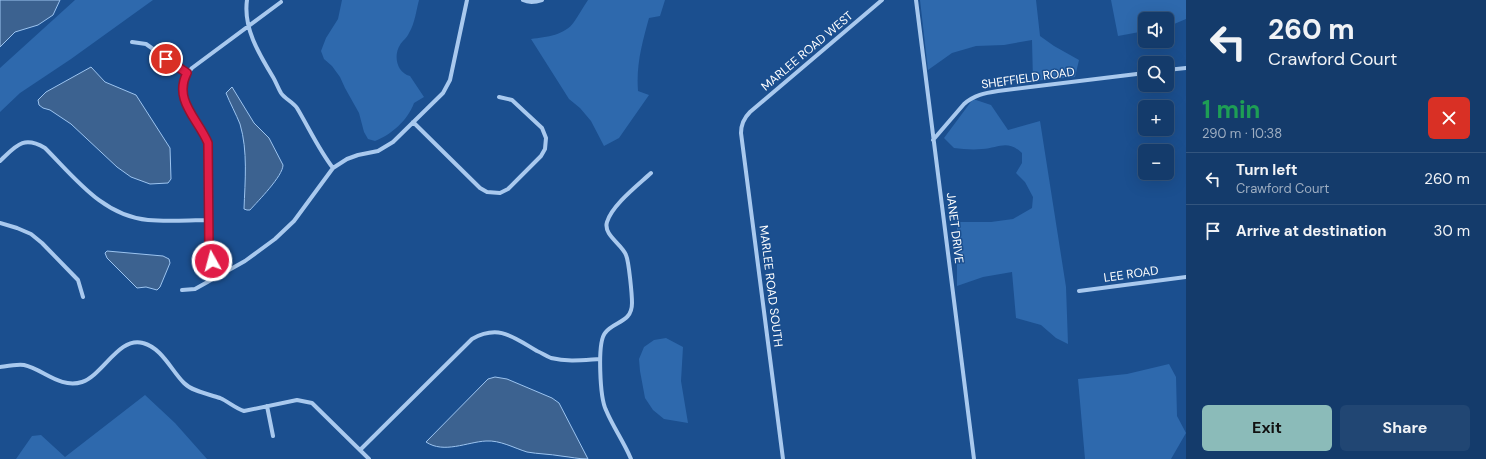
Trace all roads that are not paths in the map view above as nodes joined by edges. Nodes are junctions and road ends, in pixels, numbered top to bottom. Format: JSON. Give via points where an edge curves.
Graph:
{"nodes":[{"id":1,"x":248,"y":0,"type":"edge"},
{"id":2,"x":467,"y":0,"type":"edge"},
{"id":3,"x":523,"y":0,"type":"edge"},
{"id":4,"x":542,"y":0,"type":"edge"},
{"id":5,"x":882,"y":0,"type":"edge"},
{"id":6,"x":916,"y":0,"type":"edge"},
{"id":7,"x":281,"y":2,"type":"dead end"},
{"id":8,"x":248,"y":26,"type":"junction"},
{"id":9,"x":132,"y":42,"type":"dead end"},
{"id":10,"x":1186,"y":68,"type":"edge"},
{"id":11,"x":1174,"y":69,"type":"edge"},
{"id":12,"x":187,"y":73,"type":"junction"},
{"id":13,"x":1138,"y":74,"type":"edge"},
{"id":14,"x":499,"y":97,"type":"dead end"},
{"id":15,"x":745,"y":117,"type":"joint"},
{"id":16,"x":413,"y":122,"type":"junction"},
{"id":17,"x":933,"y":140,"type":"junction"},
{"id":18,"x":0,"y":161,"type":"edge"},
{"id":19,"x":333,"y":168,"type":"junction"},
{"id":20,"x":651,"y":173,"type":"dead end"},
{"id":21,"x":210,"y":220,"type":"junction"},
{"id":22,"x":0,"y":223,"type":"edge"},
{"id":23,"x":218,"y":276,"type":"junction"},
{"id":24,"x":1186,"y":277,"type":"edge"},
{"id":25,"x":182,"y":290,"type":"dead end"},
{"id":26,"x":1079,"y":291,"type":"dead end"},
{"id":27,"x":83,"y":297,"type":"dead end"},
{"id":28,"x":600,"y":360,"type":"junction"},
{"id":29,"x":0,"y":367,"type":"edge"},
{"id":30,"x":267,"y":406,"type":"junction"},
{"id":31,"x":273,"y":436,"type":"dead end"},
{"id":32,"x":360,"y":450,"type":"junction"},
{"id":33,"x":369,"y":459,"type":"edge"},
{"id":34,"x":631,"y":459,"type":"edge"},
{"id":35,"x":784,"y":459,"type":"edge"},
{"id":36,"x":974,"y":459,"type":"edge"}],
"edges":[{"from":1,"to":8,"type":"street"},
{"from":2,"to":16,"type":"street","via":[[450,80],[443,93]]},
{"from":3,"to":4,"type":"street"},
{"from":5,"to":15,"type":"street","name":"MARLEE ROAD WEST"},
{"from":6,"to":17,"type":"street","name":"JANET DRIVE"},
{"from":7,"to":8,"type":"street"},
{"from":8,"to":12,"type":"street"},
{"from":8,"to":19,"type":"street","via":[[282,94],[295,106]]},
{"from":9,"to":12,"type":"street","via":[[146,44]]},
{"from":10,"to":11,"type":"street"},
{"from":12,"to":21,"type":"street","via":[[182,87],[183,97],[208,143]]},
{"from":13,"to":17,"type":"street","name":"SHEFFIELD ROAD","via":[[979,94],[964,104]]},
{"from":14,"to":16,"type":"street","via":[[512,100],[542,128],[546,138],[541,156],[508,189],[500,193],[487,192],[480,188]]},
{"from":15,"to":35,"type":"street","name":"MARLEE ROAD SOUTH","via":[[741,133]]},
{"from":16,"to":19,"type":"street","via":[[393,142],[378,151],[347,159]]},
{"from":17,"to":36,"type":"street","name":"JANET DRIVE"},
{"from":18,"to":21,"type":"street","via":[[22,143],[37,143],[88,192],[123,214],[147,220]]},
{"from":19,"to":23,"type":"street","via":[[294,221],[275,239],[245,261]]},
{"from":20,"to":28,"type":"street","via":[[611,213],[606,224],[609,234],[621,246],[626,256],[632,304],[631,312],[626,318],[605,332],[601,338]]},
{"from":21,"to":23,"type":"street","via":[[209,247]]},
{"from":22,"to":27,"type":"street","via":[[31,234],[42,243],[78,280]]},
{"from":23,"to":25,"type":"street","via":[[195,289]]},
{"from":24,"to":26,"type":"street","name":"LEE ROAD"},
{"from":28,"to":32,"type":"street","via":[[555,359],[502,332],[482,333],[472,339]]},
{"from":28,"to":34,"type":"street","via":[[602,399]]},
{"from":29,"to":30,"type":"street","via":[[23,365],[34,368],[54,380],[81,382],[94,374],[126,344],[143,342],[156,350],[184,384],[244,411]]},
{"from":30,"to":31,"type":"street"},
{"from":30,"to":32,"type":"street","via":[[298,400],[312,403]]},
{"from":32,"to":33,"type":"street"}]}
